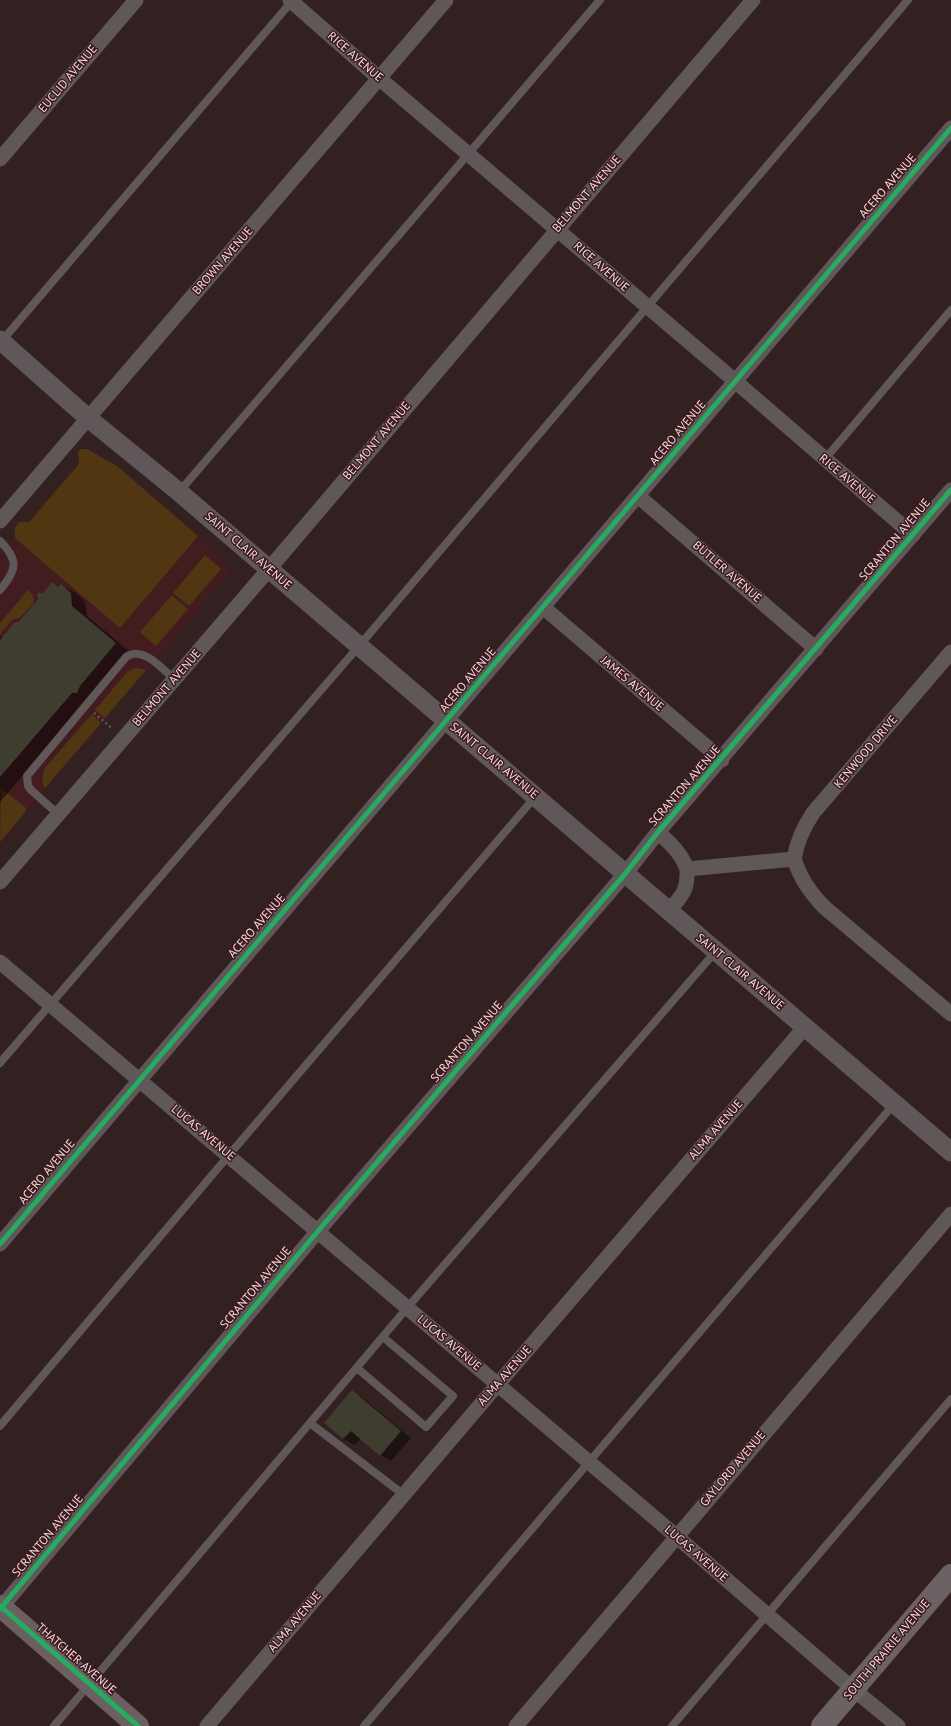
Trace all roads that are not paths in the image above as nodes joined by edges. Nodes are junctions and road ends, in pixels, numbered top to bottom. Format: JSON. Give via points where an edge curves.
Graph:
{"nodes":[{"id":1,"x":136,"y":0,"type":"edge"},
{"id":2,"x":292,"y":0,"type":"edge"},
{"id":3,"x":446,"y":0,"type":"edge"},
{"id":4,"x":600,"y":0,"type":"edge"},
{"id":5,"x":753,"y":0,"type":"edge"},
{"id":6,"x":908,"y":0,"type":"edge"},
{"id":7,"x":380,"y":79,"type":"junction"},
{"id":8,"x":951,"y":128,"type":"edge"},
{"id":9,"x":468,"y":154,"type":"junction"},
{"id":10,"x":0,"y":159,"type":"edge"},
{"id":11,"x":557,"y":229,"type":"junction"},
{"id":12,"x":647,"y":307,"type":"junction"},
{"id":13,"x":951,"y":310,"type":"edge"},
{"id":14,"x":0,"y":341,"type":"edge"},
{"id":15,"x":735,"y":381,"type":"junction"},
{"id":16,"x":88,"y":418,"type":"junction"},
{"id":17,"x":825,"y":460,"type":"junction"},
{"id":18,"x":951,"y":490,"type":"edge"},
{"id":19,"x":179,"y":492,"type":"junction"},
{"id":20,"x":638,"y":496,"type":"junction"},
{"id":21,"x":0,"y":521,"type":"edge"},
{"id":22,"x":913,"y":535,"type":"junction"},
{"id":23,"x":0,"y":541,"type":"edge"},
{"id":24,"x":269,"y":569,"type":"junction"},
{"id":25,"x":0,"y":590,"type":"edge"},
{"id":26,"x":543,"y":607,"type":"junction"},
{"id":27,"x":358,"y":646,"type":"junction"},
{"id":28,"x":816,"y":649,"type":"junction"},
{"id":29,"x":951,"y":652,"type":"edge"},
{"id":30,"x":174,"y":680,"type":"junction"},
{"id":31,"x":446,"y":721,"type":"junction"},
{"id":32,"x":722,"y":760,"type":"junction"},
{"id":33,"x":535,"y":797,"type":"junction"},
{"id":34,"x":59,"y":815,"type":"junction"},
{"id":35,"x":658,"y":832,"type":"junction"},
{"id":36,"x":794,"y":859,"type":"junction"},
{"id":37,"x":687,"y":869,"type":"junction"},
{"id":38,"x":625,"y":874,"type":"junction"},
{"id":39,"x":0,"y":882,"type":"edge"},
{"id":40,"x":669,"y":911,"type":"junction"},
{"id":41,"x":716,"y":951,"type":"junction"},
{"id":42,"x":0,"y":962,"type":"edge"},
{"id":43,"x":50,"y":1003,"type":"junction"},
{"id":44,"x":951,"y":1014,"type":"edge"},
{"id":45,"x":805,"y":1027,"type":"junction"},
{"id":46,"x":0,"y":1063,"type":"edge"},
{"id":47,"x":139,"y":1079,"type":"junction"},
{"id":48,"x":894,"y":1104,"type":"junction"},
{"id":49,"x":951,"y":1152,"type":"edge"},
{"id":50,"x":228,"y":1155,"type":"junction"},
{"id":51,"x":951,"y":1214,"type":"edge"},
{"id":52,"x":318,"y":1231,"type":"junction"},
{"id":53,"x":0,"y":1244,"type":"edge"},
{"id":54,"x":408,"y":1308,"type":"junction"},
{"id":55,"x":383,"y":1337,"type":"junction"},
{"id":56,"x":357,"y":1368,"type":"junction"},
{"id":57,"x":498,"y":1384,"type":"junction"},
{"id":58,"x":951,"y":1399,"type":"edge"},
{"id":59,"x":310,"y":1423,"type":"junction"},
{"id":60,"x":0,"y":1426,"type":"edge"},
{"id":61,"x":587,"y":1462,"type":"junction"},
{"id":62,"x":404,"y":1495,"type":"junction"},
{"id":63,"x":676,"y":1536,"type":"junction"},
{"id":64,"x":951,"y":1575,"type":"edge"},
{"id":65,"x":0,"y":1607,"type":"edge"},
{"id":66,"x":767,"y":1616,"type":"junction"},
{"id":67,"x":90,"y":1685,"type":"junction"},
{"id":68,"x":853,"y":1690,"type":"junction"},
{"id":69,"x":54,"y":1726,"type":"edge"},
{"id":70,"x":138,"y":1726,"type":"edge"},
{"id":71,"x":207,"y":1726,"type":"edge"},
{"id":72,"x":364,"y":1726,"type":"edge"},
{"id":73,"x":516,"y":1726,"type":"edge"},
{"id":74,"x":672,"y":1726,"type":"edge"},
{"id":75,"x":822,"y":1726,"type":"edge"},
{"id":76,"x":898,"y":1726,"type":"edge"}],
"edges":[{"from":1,"to":10,"type":"street","name":"EUCLID AVENUE"},
{"from":2,"to":7,"type":"street","name":"RICE AVENUE"},
{"from":2,"to":14,"type":"lane"},
{"from":3,"to":7,"type":"street","name":"BROWN AVENUE"},
{"from":4,"to":9,"type":"lane"},
{"from":5,"to":11,"type":"street","name":"BELMONT AVENUE"},
{"from":6,"to":12,"type":"lane"},
{"from":7,"to":9,"type":"street","name":"RICE AVENUE"},
{"from":7,"to":16,"type":"street","name":"BROWN AVENUE"},
{"from":8,"to":15,"type":"street","name":"ACERO AVENUE"},
{"from":9,"to":11,"type":"street","name":"RICE AVENUE"},
{"from":9,"to":19,"type":"lane"},
{"from":11,"to":12,"type":"street","name":"RICE AVENUE"},
{"from":11,"to":24,"type":"street","name":"BELMONT AVENUE"},
{"from":12,"to":15,"type":"street","name":"RICE AVENUE"},
{"from":12,"to":27,"type":"lane"},
{"from":13,"to":17,"type":"lane"},
{"from":14,"to":16,"type":"street","name":"SAINT CLAIR AVENUE"},
{"from":15,"to":17,"type":"street","name":"RICE AVENUE"},
{"from":15,"to":20,"type":"street","name":"ACERO AVENUE"},
{"from":16,"to":19,"type":"street","name":"SAINT CLAIR AVENUE"},
{"from":16,"to":21,"type":"street","name":"BROWN AVENUE"},
{"from":17,"to":22,"type":"street","name":"RICE AVENUE"},
{"from":18,"to":22,"type":"street","name":"SCRANTON AVENUE"},
{"from":19,"to":24,"type":"street","name":"SAINT CLAIR AVENUE"},
{"from":20,"to":26,"type":"street","name":"ACERO AVENUE"},
{"from":20,"to":28,"type":"street","name":"BUTLER AVENUE"},
{"from":22,"to":28,"type":"street","name":"SCRANTON AVENUE"},
{"from":23,"to":25,"type":"lane","via":[[12,554],[14,562],[12,571]]},
{"from":24,"to":27,"type":"street","name":"SAINT CLAIR AVENUE"},
{"from":24,"to":30,"type":"street","name":"BELMONT AVENUE"},
{"from":26,"to":31,"type":"street","name":"ACERO AVENUE"},
{"from":26,"to":32,"type":"street","name":"JAMES AVENUE"},
{"from":27,"to":31,"type":"street","name":"SAINT CLAIR AVENUE"},
{"from":27,"to":43,"type":"lane"},
{"from":28,"to":32,"type":"street","name":"SCRANTON AVENUE"},
{"from":29,"to":36,"type":"street","name":"KENWOOD DRIVE","via":[[813,813],[797,843]]},
{"from":30,"to":34,"type":"street","name":"BELMONT AVENUE"},
{"from":30,"to":34,"type":"lane","via":[[144,654],[134,652],[126,657],[85,705],[27,776],[26,782],[31,790]]},
{"from":31,"to":33,"type":"street","name":"SAINT CLAIR AVENUE"},
{"from":31,"to":47,"type":"street","name":"ACERO AVENUE"},
{"from":32,"to":35,"type":"street","name":"SCRANTON AVENUE"},
{"from":33,"to":38,"type":"street","name":"SAINT CLAIR AVENUE"},
{"from":33,"to":50,"type":"lane"},
{"from":34,"to":39,"type":"street","name":"BELMONT AVENUE"},
{"from":35,"to":37,"type":"street","via":[[677,850]]},
{"from":35,"to":38,"type":"street","name":"SCRANTON AVENUE"},
{"from":36,"to":37,"type":"street"},
{"from":36,"to":44,"type":"street","via":[[810,893],[824,907]]},
{"from":37,"to":40,"type":"street","via":[[688,882]]},
{"from":38,"to":40,"type":"street","name":"SAINT CLAIR AVENUE"},
{"from":38,"to":52,"type":"street","name":"SCRANTON AVENUE"},
{"from":40,"to":41,"type":"street","name":"SAINT CLAIR AVENUE"},
{"from":41,"to":45,"type":"street","name":"SAINT CLAIR AVENUE"},
{"from":41,"to":54,"type":"lane"},
{"from":42,"to":43,"type":"street","name":"LUCAS AVENUE"},
{"from":43,"to":46,"type":"lane"},
{"from":43,"to":47,"type":"street","name":"LUCAS AVENUE"},
{"from":45,"to":48,"type":"street","name":"SAINT CLAIR AVENUE"},
{"from":45,"to":57,"type":"street","name":"ALMA AVENUE"},
{"from":47,"to":50,"type":"street","name":"LUCAS AVENUE"},
{"from":47,"to":53,"type":"street","name":"ACERO AVENUE"},
{"from":48,"to":49,"type":"street","name":"SAINT CLAIR AVENUE"},
{"from":48,"to":61,"type":"lane"},
{"from":50,"to":52,"type":"street","name":"LUCAS AVENUE"},
{"from":50,"to":60,"type":"lane"},
{"from":51,"to":63,"type":"street","name":"GAYLORD AVENUE"},
{"from":52,"to":54,"type":"street","name":"LUCAS AVENUE"},
{"from":52,"to":65,"type":"street","name":"SCRANTON AVENUE"},
{"from":54,"to":55,"type":"lane"},
{"from":54,"to":57,"type":"street","name":"LUCAS AVENUE"},
{"from":55,"to":56,"type":"lane"},
{"from":55,"to":56,"type":"lane","via":[[453,1396],[426,1427]]},
{"from":56,"to":59,"type":"lane"},
{"from":57,"to":61,"type":"street","name":"LUCAS AVENUE"},
{"from":57,"to":62,"type":"street","name":"ALMA AVENUE"},
{"from":58,"to":66,"type":"lane"},
{"from":59,"to":62,"type":"lane"},
{"from":59,"to":67,"type":"lane"},
{"from":61,"to":63,"type":"street","name":"LUCAS AVENUE"},
{"from":61,"to":72,"type":"lane"},
{"from":62,"to":71,"type":"street","name":"ALMA AVENUE"},
{"from":63,"to":66,"type":"street","name":"LUCAS AVENUE"},
{"from":63,"to":73,"type":"street","name":"GAYLORD AVENUE"},
{"from":64,"to":68,"type":"main road","name":"SOUTH PRAIRIE AVENUE"},
{"from":65,"to":67,"type":"main road","name":"THATCHER AVENUE"},
{"from":66,"to":68,"type":"street","name":"LUCAS AVENUE"},
{"from":66,"to":74,"type":"lane"},
{"from":67,"to":69,"type":"lane"},
{"from":67,"to":70,"type":"main road","name":"THATCHER AVENUE"},
{"from":68,"to":75,"type":"main road","name":"SOUTH PRAIRIE AVENUE"},
{"from":68,"to":76,"type":"street","name":"LUCAS AVENUE"}]}
